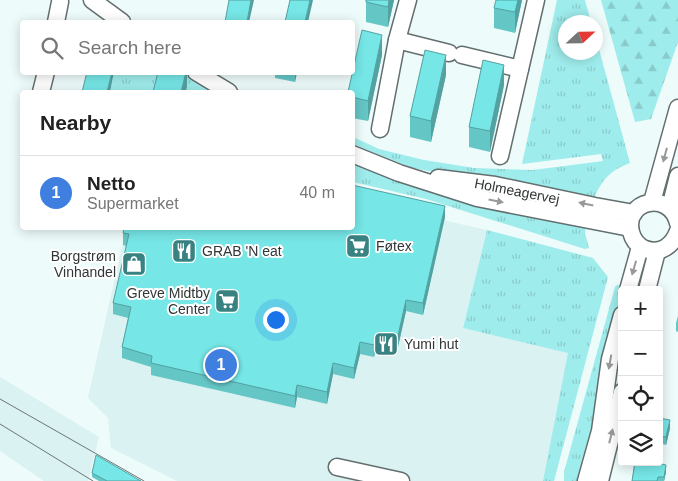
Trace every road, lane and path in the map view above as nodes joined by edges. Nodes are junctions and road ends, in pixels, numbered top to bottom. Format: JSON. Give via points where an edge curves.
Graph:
{"nodes":[{"id":1,"x":92,"y":0,"type":"edge"},
{"id":2,"x":408,"y":0,"type":"edge"},
{"id":3,"x":536,"y":0,"type":"edge"},
{"id":4,"x":64,"y":1,"type":"edge"},
{"id":5,"x":57,"y":20,"type":"edge"},
{"id":6,"x":119,"y":20,"type":"edge"},
{"id":7,"x":397,"y":40,"type":"junction"},
{"id":8,"x":520,"y":69,"type":"junction"},
{"id":9,"x":45,"y":75,"type":"edge"},
{"id":10,"x":201,"y":75,"type":"edge"},
{"id":11,"x":42,"y":90,"type":"edge"},
{"id":12,"x":227,"y":90,"type":"edge"},
{"id":13,"x":678,"y":108,"type":"edge"},
{"id":14,"x":380,"y":129,"type":"dead end"},
{"id":15,"x":355,"y":155,"type":"edge"},
{"id":16,"x":500,"y":156,"type":"dead end"},
{"id":17,"x":678,"y":176,"type":"edge"},
{"id":18,"x":652,"y":202,"type":"junction"},
{"id":19,"x":632,"y":220,"type":"junction"},
{"id":20,"x":677,"y":226,"type":"edge"},
{"id":21,"x":640,"y":247,"type":"junction"},
{"id":22,"x":657,"y":251,"type":"junction"},
{"id":23,"x":629,"y":286,"type":"edge"},
{"id":24,"x":647,"y":286,"type":"edge"},
{"id":25,"x":618,"y":330,"type":"edge"},
{"id":26,"x":618,"y":408,"type":"edge"},
{"id":27,"x":337,"y":467,"type":"dead end"},
{"id":28,"x":401,"y":481,"type":"edge"},
{"id":29,"x":586,"y":481,"type":"edge"},
{"id":30,"x":600,"y":481,"type":"edge"}],
"edges":[{"from":1,"to":6,"type":"street"},
{"from":2,"to":7,"type":"street"},
{"from":3,"to":8,"type":"street"},
{"from":4,"to":5,"type":"street"},
{"from":7,"to":8,"type":"street"},
{"from":7,"to":14,"type":"street"},
{"from":8,"to":16,"type":"street"},
{"from":9,"to":11,"type":"street"},
{"from":10,"to":12,"type":"street"},
{"from":13,"to":18,"type":"street","one_way":true},
{"from":15,"to":19,"type":"street","name":"Holmeagervej","via":[[478,198]]},
{"from":17,"to":20,"type":"street"},
{"from":18,"to":19,"type":"street","via":[[645,204]]},
{"from":18,"to":20,"type":"street","via":[[665,205]]},
{"from":19,"to":21,"type":"street","via":[[635,242]]},
{"from":20,"to":22,"type":"street","via":[[671,244]]},
{"from":21,"to":22,"type":"street"},
{"from":21,"to":23,"type":"street","one_way":true},
{"from":22,"to":24,"type":"street"},
{"from":25,"to":29,"type":"street","one_way":true,"via":[[610,359],[600,431]]},
{"from":30,"to":26,"type":"street","one_way":true},
{"from":27,"to":28,"type":"street"}]}
